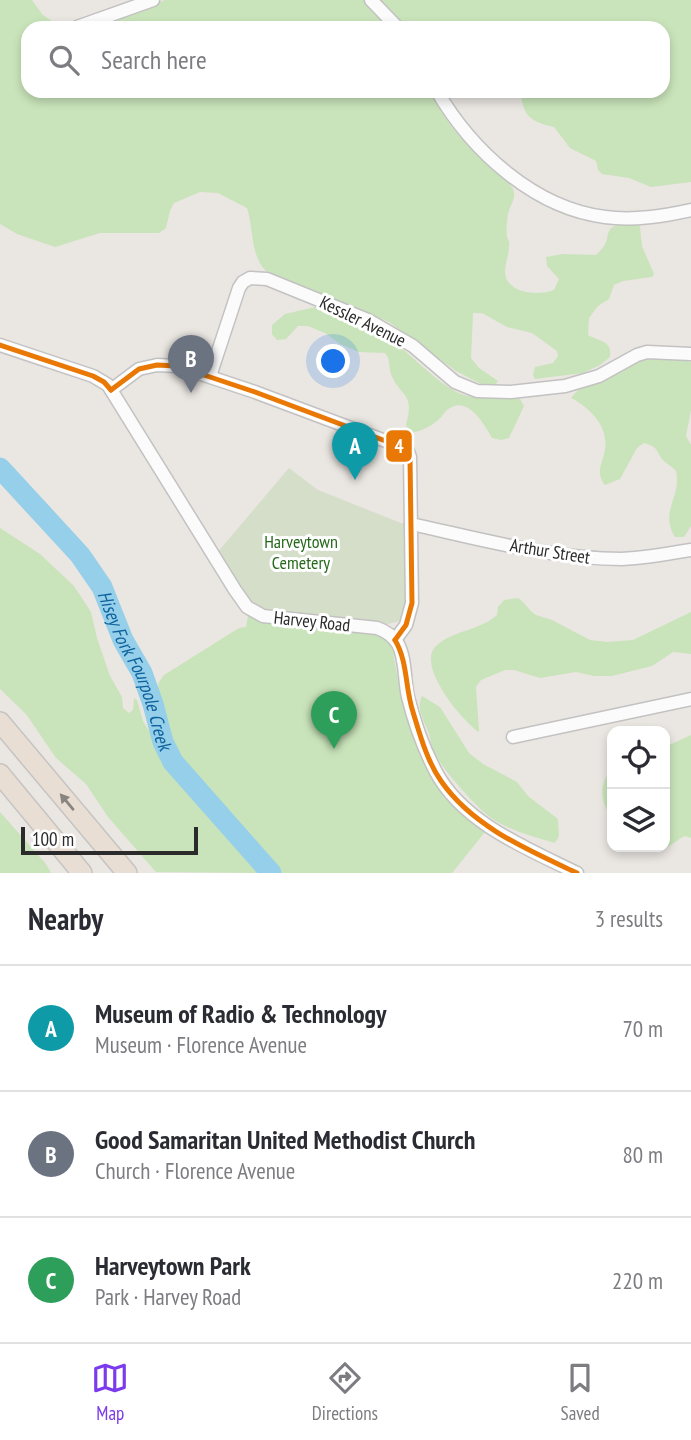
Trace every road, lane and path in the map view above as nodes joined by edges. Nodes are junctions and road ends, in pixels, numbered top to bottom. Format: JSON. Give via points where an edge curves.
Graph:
{"nodes":[{"id":1,"x":153,"y":0,"type":"edge"},
{"id":2,"x":371,"y":0,"type":"edge"},
{"id":3,"x":94,"y":21,"type":"edge"},
{"id":4,"x":391,"y":21,"type":"edge"},
{"id":5,"x":442,"y":98,"type":"edge"},
{"id":6,"x":691,"y":210,"type":"edge"},
{"id":7,"x":0,"y":345,"type":"edge"},
{"id":8,"x":691,"y":354,"type":"edge"},
{"id":9,"x":210,"y":376,"type":"junction"},
{"id":10,"x":111,"y":390,"type":"junction"},
{"id":11,"x":411,"y":524,"type":"junction"},
{"id":12,"x":691,"y":550,"type":"edge"},
{"id":13,"x":395,"y":640,"type":"junction"},
{"id":14,"x":691,"y":699,"type":"edge"},
{"id":15,"x":0,"y":722,"type":"edge"},
{"id":16,"x":513,"y":737,"type":"dead end"},
{"id":17,"x":0,"y":774,"type":"edge"},
{"id":18,"x":556,"y":869,"type":"edge"},
{"id":19,"x":82,"y":873,"type":"edge"},
{"id":20,"x":127,"y":873,"type":"edge"},
{"id":21,"x":577,"y":873,"type":"edge"}],
"edges":[{"from":1,"to":3,"type":"street"},
{"from":2,"to":4,"type":"street"},
{"from":5,"to":6,"type":"street","via":[[493,161],[556,203],[607,218],[645,218]]},
{"from":7,"to":10,"type":"street","name":"Harvey Road","via":[[93,376]]},
{"from":8,"to":9,"type":"street","name":"Kessler Avenue","via":[[648,352],[599,376],[565,386],[477,391],[455,382],[386,328],[259,277],[239,288]]},
{"from":9,"to":10,"type":"street","via":[[177,366],[147,366]]},
{"from":9,"to":11,"type":"street","via":[[403,446],[410,457]]},
{"from":10,"to":13,"type":"street","name":"Harvey Road","via":[[247,607],[263,616],[377,628]]},
{"from":11,"to":12,"type":"street","name":"Arthur Street","via":[[589,557],[645,558]]},
{"from":11,"to":13,"type":"street","via":[[412,603],[406,625]]},
{"from":13,"to":18,"type":"street","via":[[411,709],[441,781],[462,805]]},
{"from":14,"to":16,"type":"street"},
{"from":20,"to":15,"type":"highway","one_way":true},
{"from":17,"to":19,"type":"highway"},
{"from":18,"to":21,"type":"street"}]}
